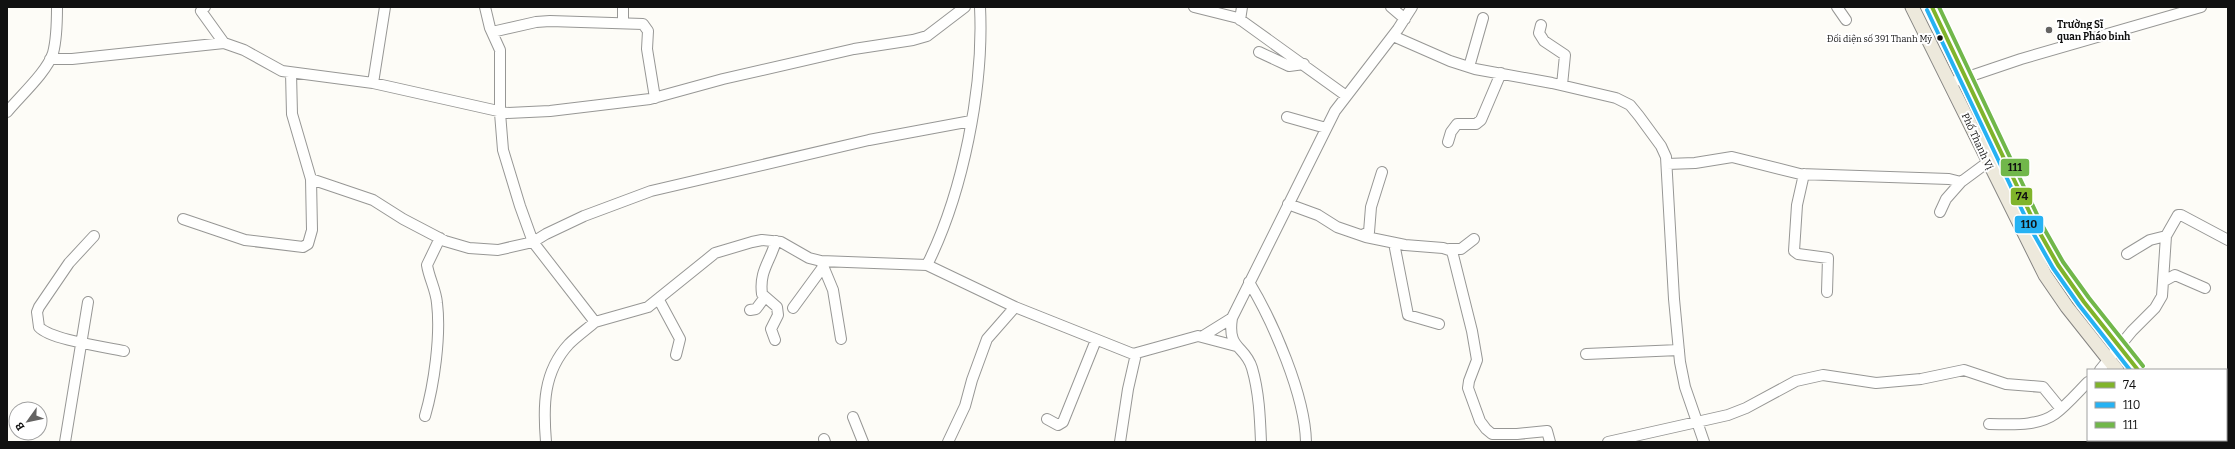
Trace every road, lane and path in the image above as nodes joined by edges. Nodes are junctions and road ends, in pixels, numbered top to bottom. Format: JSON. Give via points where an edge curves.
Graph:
{"nodes":[{"id":1,"x":57,"y":7,"type":"edge"},
{"id":2,"x":205,"y":7,"type":"edge"},
{"id":3,"x":385,"y":7,"type":"edge"},
{"id":4,"x":485,"y":7,"type":"edge"},
{"id":5,"x":623,"y":7,"type":"edge"},
{"id":6,"x":965,"y":7,"type":"edge"},
{"id":7,"x":980,"y":7,"type":"edge"},
{"id":8,"x":1194,"y":7,"type":"edge"},
{"id":9,"x":1242,"y":7,"type":"edge"},
{"id":10,"x":1391,"y":7,"type":"edge"},
{"id":11,"x":1412,"y":7,"type":"edge"},
{"id":12,"x":1837,"y":7,"type":"edge"},
{"id":13,"x":1912,"y":7,"type":"edge"},
{"id":14,"x":1932,"y":7,"type":"edge"},
{"id":15,"x":2201,"y":7,"type":"edge"},
{"id":16,"x":1482,"y":18,"type":"dead end"},
{"id":17,"x":1405,"y":19,"type":"junction"},
{"id":18,"x":1240,"y":20,"type":"junction"},
{"id":19,"x":1846,"y":20,"type":"dead end"},
{"id":20,"x":623,"y":22,"type":"junction"},
{"id":21,"x":1541,"y":25,"type":"dead end"},
{"id":22,"x":492,"y":32,"type":"junction"},
{"id":23,"x":1393,"y":36,"type":"junction"},
{"id":24,"x":224,"y":43,"type":"junction"},
{"id":25,"x":1259,"y":52,"type":"dead end"},
{"id":26,"x":50,"y":59,"type":"junction"},
{"id":27,"x":1304,"y":64,"type":"junction"},
{"id":28,"x":1470,"y":67,"type":"junction"},
{"id":29,"x":291,"y":73,"type":"junction"},
{"id":30,"x":1501,"y":73,"type":"junction"},
{"id":31,"x":1966,"y":78,"type":"junction"},
{"id":32,"x":373,"y":83,"type":"junction"},
{"id":33,"x":1950,"y":83,"type":"junction"},
{"id":34,"x":1562,"y":85,"type":"junction"},
{"id":35,"x":1346,"y":95,"type":"junction"},
{"id":36,"x":655,"y":98,"type":"junction"},
{"id":37,"x":7,"y":112,"type":"edge"},
{"id":38,"x":500,"y":113,"type":"junction"},
{"id":39,"x":1287,"y":117,"type":"dead end"},
{"id":40,"x":971,"y":121,"type":"junction"},
{"id":41,"x":1326,"y":128,"type":"junction"},
{"id":42,"x":1448,"y":142,"type":"dead end"},
{"id":43,"x":1988,"y":162,"type":"junction"},
{"id":44,"x":1668,"y":164,"type":"junction"},
{"id":45,"x":1382,"y":172,"type":"dead end"},
{"id":46,"x":1804,"y":174,"type":"junction"},
{"id":47,"x":311,"y":179,"type":"junction"},
{"id":48,"x":1961,"y":182,"type":"junction"},
{"id":49,"x":1288,"y":204,"type":"junction"},
{"id":50,"x":1940,"y":212,"type":"dead end"},
{"id":51,"x":183,"y":219,"type":"dead end"},
{"id":52,"x":1362,"y":235,"type":"junction"},
{"id":53,"x":94,"y":236,"type":"dead end"},
{"id":54,"x":2166,"y":236,"type":"junction"},
{"id":55,"x":1474,"y":239,"type":"dead end"},
{"id":56,"x":2228,"y":240,"type":"edge"},
{"id":57,"x":776,"y":241,"type":"junction"},
{"id":58,"x":534,"y":242,"type":"junction"},
{"id":59,"x":438,"y":243,"type":"junction"},
{"id":60,"x":1394,"y":243,"type":"junction"},
{"id":61,"x":1449,"y":249,"type":"junction"},
{"id":62,"x":2127,"y":254,"type":"dead end"},
{"id":63,"x":822,"y":264,"type":"junction"},
{"id":64,"x":927,"y":265,"type":"junction"},
{"id":65,"x":2164,"y":281,"type":"junction"},
{"id":66,"x":1249,"y":282,"type":"junction"},
{"id":67,"x":2205,"y":288,"type":"dead end"},
{"id":68,"x":1827,"y":292,"type":"dead end"},
{"id":69,"x":765,"y":297,"type":"junction"},
{"id":70,"x":659,"y":300,"type":"junction"},
{"id":71,"x":88,"y":302,"type":"dead end"},
{"id":72,"x":1015,"y":307,"type":"junction"},
{"id":73,"x":793,"y":308,"type":"dead end"},
{"id":74,"x":750,"y":310,"type":"dead end"},
{"id":75,"x":1232,"y":318,"type":"junction"},
{"id":76,"x":595,"y":322,"type":"junction"},
{"id":77,"x":1439,"y":324,"type":"dead end"},
{"id":78,"x":1203,"y":336,"type":"junction"},
{"id":79,"x":841,"y":339,"type":"dead end"},
{"id":80,"x":775,"y":340,"type":"dead end"},
{"id":81,"x":1096,"y":340,"type":"junction"},
{"id":82,"x":80,"y":342,"type":"junction"},
{"id":83,"x":1236,"y":346,"type":"junction"},
{"id":84,"x":2119,"y":348,"type":"junction"},
{"id":85,"x":1679,"y":350,"type":"junction"},
{"id":86,"x":124,"y":351,"type":"dead end"},
{"id":87,"x":676,"y":354,"type":"dead end"},
{"id":88,"x":1136,"y":354,"type":"junction"},
{"id":89,"x":1586,"y":354,"type":"dead end"},
{"id":90,"x":2113,"y":365,"type":"edge"},
{"id":91,"x":2103,"y":369,"type":"edge"},
{"id":92,"x":2137,"y":369,"type":"edge"},
{"id":93,"x":2087,"y":383,"type":"edge"},
{"id":94,"x":2062,"y":409,"type":"junction"},
{"id":95,"x":425,"y":416,"type":"dead end"},
{"id":96,"x":853,"y":417,"type":"dead end"},
{"id":97,"x":1047,"y":418,"type":"dead end"},
{"id":98,"x":1697,"y":423,"type":"junction"},
{"id":99,"x":1989,"y":424,"type":"dead end"},
{"id":100,"x":65,"y":442,"type":"edge"},
{"id":101,"x":546,"y":442,"type":"edge"},
{"id":102,"x":863,"y":442,"type":"edge"},
{"id":103,"x":948,"y":442,"type":"edge"},
{"id":104,"x":1120,"y":442,"type":"edge"},
{"id":105,"x":1261,"y":442,"type":"edge"},
{"id":106,"x":1306,"y":442,"type":"edge"},
{"id":107,"x":1550,"y":442,"type":"edge"},
{"id":108,"x":1608,"y":442,"type":"edge"},
{"id":109,"x":1704,"y":442,"type":"edge"}],
"edges":[{"from":1,"to":26,"type":"street","via":[[56,36]]},
{"from":2,"to":24,"type":"street","via":[[201,11]]},
{"from":3,"to":32,"type":"street"},
{"from":4,"to":22,"type":"street"},
{"from":5,"to":20,"type":"street"},
{"from":6,"to":36,"type":"street","via":[[927,36],[854,49],[723,79]]},
{"from":7,"to":40,"type":"street","via":[[982,36]]},
{"from":8,"to":18,"type":"street","via":[[1232,15]]},
{"from":9,"to":18,"type":"street"},
{"from":10,"to":17,"type":"street"},
{"from":11,"to":17,"type":"street"},
{"from":12,"to":19,"type":"street"},
{"from":13,"to":33,"type":"main road","name":"Phố Thanh Vị"},
{"from":14,"to":31,"type":"main road","name":"Phố Thanh Vị"},
{"from":15,"to":31,"type":"street","via":[[2021,59]]},
{"from":16,"to":28,"type":"street"},
{"from":17,"to":23,"type":"street"},
{"from":18,"to":27,"type":"street"},
{"from":20,"to":22,"type":"street","via":[[543,21]]},
{"from":20,"to":36,"type":"street","via":[[643,24],[647,30],[647,49]]},
{"from":21,"to":34,"type":"street","via":[[1539,33],[1544,41],[1565,55]]},
{"from":22,"to":38,"type":"street","via":[[500,53]]},
{"from":23,"to":28,"type":"street"},
{"from":23,"to":35,"type":"street"},
{"from":24,"to":26,"type":"street","via":[[72,59]]},
{"from":24,"to":29,"type":"street","via":[[244,50],[267,65]]},
{"from":25,"to":27,"type":"street","via":[[1288,66]]},
{"from":26,"to":37,"type":"street"},
{"from":27,"to":35,"type":"street"},
{"from":28,"to":30,"type":"street"},
{"from":29,"to":32,"type":"street"},
{"from":29,"to":47,"type":"street","via":[[292,114]]},
{"from":30,"to":34,"type":"street"},
{"from":30,"to":42,"type":"street","via":[[1481,120],[1476,124],[1457,124]]},
{"from":31,"to":33,"type":"street"},
{"from":31,"to":84,"type":"main road","name":"Phố Thanh Vị","via":[[2040,234],[2080,296]]},
{"from":32,"to":38,"type":"street"},
{"from":33,"to":43,"type":"main road","name":"Phố Thanh Vị"},
{"from":34,"to":44,"type":"street","via":[[1625,101],[1661,146]]},
{"from":35,"to":41,"type":"street"},
{"from":36,"to":38,"type":"street","via":[[550,111]]},
{"from":38,"to":58,"type":"street","via":[[503,150]]},
{"from":39,"to":41,"type":"street"},
{"from":40,"to":58,"type":"street","via":[[869,140],[651,191],[577,219]]},
{"from":40,"to":64,"type":"street","via":[[953,198]]},
{"from":41,"to":49,"type":"street"},
{"from":43,"to":48,"type":"street"},
{"from":43,"to":90,"type":"main road","name":"Phố Thanh Vị","via":[[2045,275]]},
{"from":44,"to":46,"type":"street","via":[[1738,158]]},
{"from":44,"to":85,"type":"street","via":[[1673,291]]},
{"from":45,"to":52,"type":"street","via":[[1371,207],[1369,232]]},
{"from":46,"to":48,"type":"street","via":[[1949,179]]},
{"from":46,"to":68,"type":"street","via":[[1797,206],[1794,251],[1798,254],[1828,258]]},
{"from":47,"to":51,"type":"street","via":[[312,236],[304,247],[245,240]]},
{"from":47,"to":59,"type":"street","via":[[373,200]]},
{"from":48,"to":50,"type":"street","via":[[1946,199]]},
{"from":49,"to":52,"type":"street","via":[[1318,215],[1337,227]]},
{"from":49,"to":66,"type":"street"},
{"from":52,"to":60,"type":"street"},
{"from":53,"to":82,"type":"street","via":[[69,263],[37,312],[39,327],[42,330]]},
{"from":54,"to":56,"type":"street","via":[[2172,223],[2181,214]]},
{"from":54,"to":62,"type":"street","via":[[2150,240]]},
{"from":54,"to":65,"type":"street"},
{"from":55,"to":61,"type":"street","via":[[1461,249]]},
{"from":57,"to":63,"type":"street","via":[[791,246]]},
{"from":57,"to":69,"type":"street","via":[[762,274],[762,294]]},
{"from":57,"to":70,"type":"street","via":[[752,242],[715,253]]},
{"from":58,"to":59,"type":"street","via":[[498,250]]},
{"from":58,"to":76,"type":"street"},
{"from":59,"to":95,"type":"street","via":[[427,265],[437,303],[437,329],[434,380]]},
{"from":60,"to":61,"type":"street"},
{"from":60,"to":77,"type":"street","via":[[1408,315]]},
{"from":61,"to":107,"type":"street","via":[[1454,258],[1472,331],[1476,360],[1468,388],[1480,421],[1492,434],[1547,431]]},
{"from":63,"to":64,"type":"street"},
{"from":63,"to":73,"type":"street"},
{"from":63,"to":79,"type":"street","via":[[833,290]]},
{"from":64,"to":72,"type":"street"},
{"from":65,"to":67,"type":"street","via":[[2175,275]]},
{"from":65,"to":84,"type":"street","via":[[2162,296],[2155,308]]},
{"from":66,"to":75,"type":"street"},
{"from":66,"to":106,"type":"street","via":[[1265,313],[1303,407]]},
{"from":69,"to":74,"type":"street","via":[[756,309]]},
{"from":69,"to":80,"type":"street","via":[[777,307],[778,315],[771,329]]},
{"from":70,"to":76,"type":"street","via":[[648,307]]},
{"from":70,"to":87,"type":"street","via":[[680,339]]},
{"from":71,"to":82,"type":"street"},
{"from":72,"to":81,"type":"street"},
{"from":72,"to":103,"type":"street","via":[[987,339],[972,380],[966,406]]},
{"from":75,"to":78,"type":"street"},
{"from":75,"to":83,"type":"street","via":[[1230,334]]},
{"from":76,"to":101,"type":"street","via":[[569,344],[550,374],[544,418]]},
{"from":78,"to":83,"type":"street"},
{"from":78,"to":88,"type":"street"},
{"from":81,"to":88,"type":"street"},
{"from":81,"to":97,"type":"street","via":[[1063,422],[1058,425]]},
{"from":82,"to":86,"type":"street"},
{"from":82,"to":100,"type":"street"},
{"from":83,"to":105,"type":"street","via":[[1252,367],[1259,403]]},
{"from":84,"to":90,"type":"street"},
{"from":84,"to":92,"type":"main road","name":"Phố Thanh Vị"},
{"from":85,"to":89,"type":"street"},
{"from":85,"to":98,"type":"street","via":[[1685,387]]},
{"from":88,"to":104,"type":"street"},
{"from":90,"to":91,"type":"street"},
{"from":93,"to":94,"type":"street"},
{"from":94,"to":98,"type":"street","via":[[2042,387],[2006,384],[1964,370],[1921,379],[1876,383],[1823,375],[1796,381],[1746,408]]},
{"from":94,"to":99,"type":"street","via":[[2047,418],[2027,424]]},
{"from":96,"to":102,"type":"street"},
{"from":98,"to":108,"type":"street"},
{"from":98,"to":109,"type":"street"}]}
